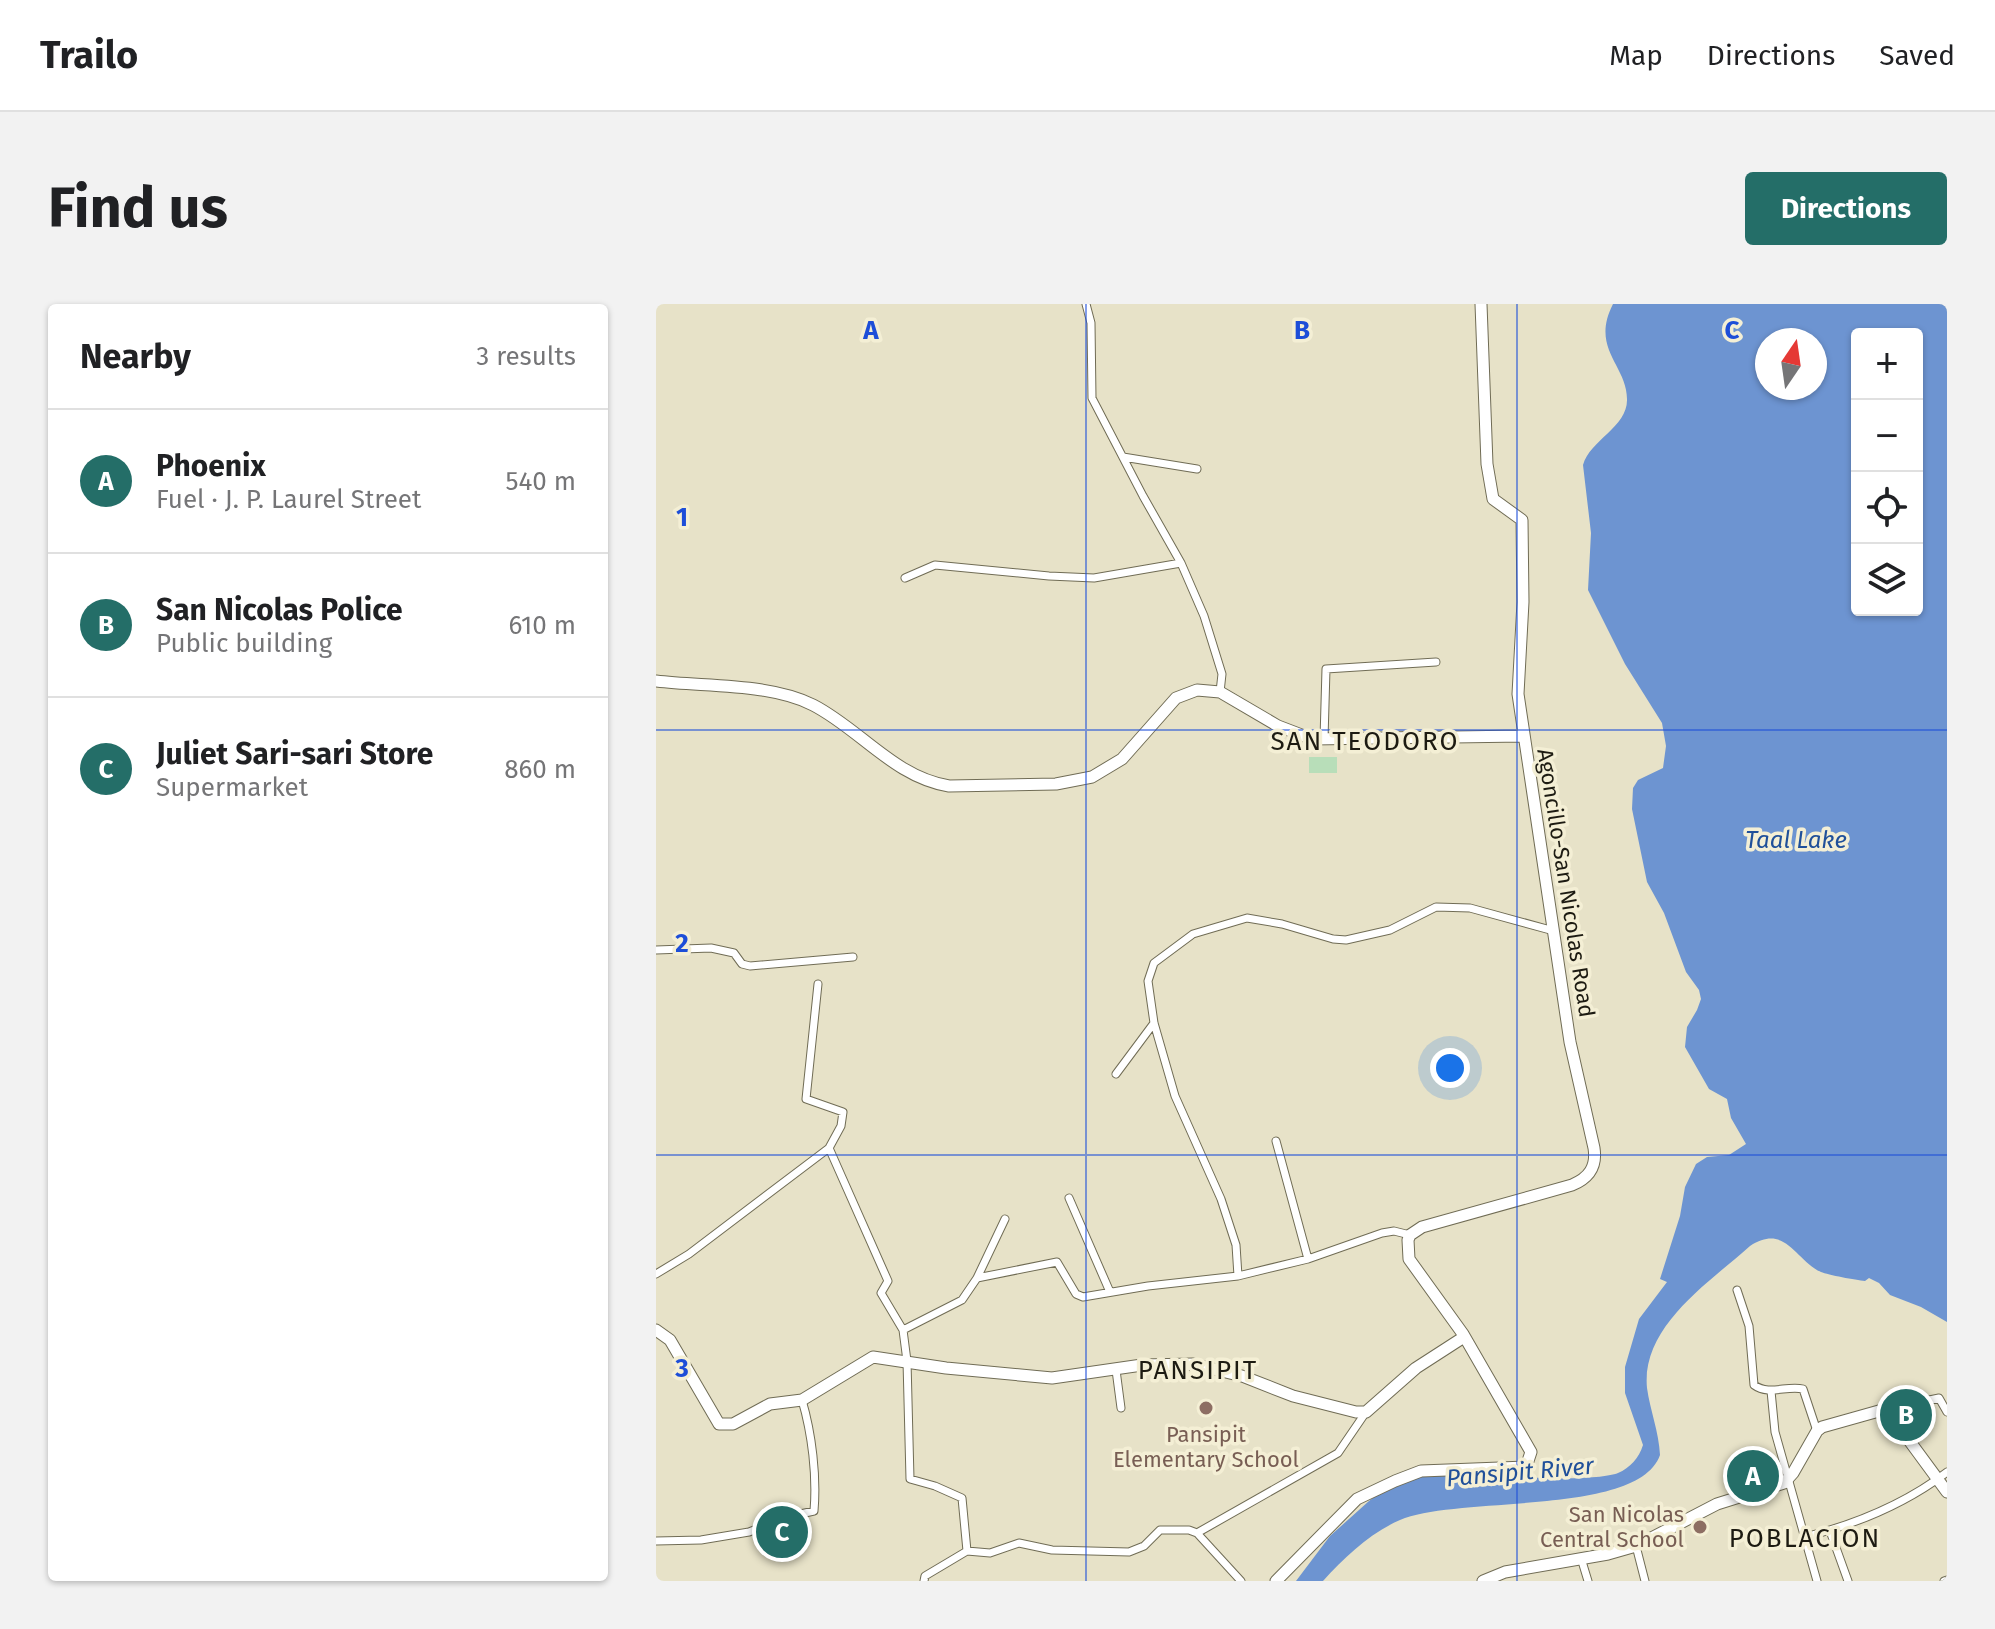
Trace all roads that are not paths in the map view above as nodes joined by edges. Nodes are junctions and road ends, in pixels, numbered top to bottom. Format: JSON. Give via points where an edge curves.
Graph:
{"nodes":[{"id":1,"x":1086,"y":304,"type":"edge"},
{"id":2,"x":1481,"y":304,"type":"edge"},
{"id":3,"x":1123,"y":457,"type":"junction"},
{"id":4,"x":1197,"y":469,"type":"dead end"},
{"id":5,"x":1181,"y":563,"type":"junction"},
{"id":6,"x":905,"y":578,"type":"dead end"},
{"id":7,"x":1436,"y":662,"type":"dead end"},
{"id":8,"x":656,"y":681,"type":"edge"},
{"id":9,"x":1220,"y":692,"type":"junction"},
{"id":10,"x":1523,"y":736,"type":"junction"},
{"id":11,"x":1324,"y":739,"type":"junction"},
{"id":12,"x":1554,"y":931,"type":"junction"},
{"id":13,"x":656,"y":950,"type":"edge"},
{"id":14,"x":853,"y":957,"type":"dead end"},
{"id":15,"x":818,"y":984,"type":"dead end"},
{"id":16,"x":1154,"y":1023,"type":"junction"},
{"id":17,"x":1116,"y":1074,"type":"dead end"},
{"id":18,"x":1276,"y":1141,"type":"dead end"},
{"id":19,"x":829,"y":1148,"type":"junction"},
{"id":20,"x":1069,"y":1198,"type":"dead end"},
{"id":21,"x":1005,"y":1219,"type":"dead end"},
{"id":22,"x":1410,"y":1235,"type":"junction"},
{"id":23,"x":1308,"y":1259,"type":"junction"},
{"id":24,"x":656,"y":1274,"type":"edge"},
{"id":25,"x":1238,"y":1276,"type":"junction"},
{"id":26,"x":977,"y":1278,"type":"junction"},
{"id":27,"x":1737,"y":1290,"type":"dead end"},
{"id":28,"x":1110,"y":1292,"type":"junction"},
{"id":29,"x":656,"y":1330,"type":"edge"},
{"id":30,"x":903,"y":1330,"type":"junction"},
{"id":31,"x":1464,"y":1337,"type":"junction"},
{"id":32,"x":907,"y":1361,"type":"junction"},
{"id":33,"x":1116,"y":1370,"type":"junction"},
{"id":34,"x":1771,"y":1391,"type":"junction"},
{"id":35,"x":802,"y":1400,"type":"junction"},
{"id":36,"x":1121,"y":1408,"type":"dead end"},
{"id":37,"x":1886,"y":1409,"type":"junction"},
{"id":38,"x":1366,"y":1412,"type":"junction"},
{"id":39,"x":1947,"y":1412,"type":"edge"},
{"id":40,"x":1817,"y":1431,"type":"junction"},
{"id":41,"x":1942,"y":1476,"type":"edge"},
{"id":42,"x":1788,"y":1479,"type":"junction"},
{"id":43,"x":1947,"y":1492,"type":"edge"},
{"id":44,"x":1830,"y":1531,"type":"junction"},
{"id":45,"x":1197,"y":1533,"type":"junction"},
{"id":46,"x":1805,"y":1537,"type":"junction"},
{"id":47,"x":656,"y":1541,"type":"edge"},
{"id":48,"x":1636,"y":1546,"type":"junction"},
{"id":49,"x":967,"y":1551,"type":"junction"},
{"id":50,"x":1581,"y":1558,"type":"junction"},
{"id":51,"x":924,"y":1581,"type":"edge"},
{"id":52,"x":1241,"y":1581,"type":"edge"},
{"id":53,"x":1276,"y":1581,"type":"edge"},
{"id":54,"x":1483,"y":1581,"type":"edge"},
{"id":55,"x":1588,"y":1581,"type":"edge"},
{"id":56,"x":1645,"y":1581,"type":"edge"},
{"id":57,"x":1817,"y":1581,"type":"edge"},
{"id":58,"x":1848,"y":1581,"type":"edge"}],
"edges":[{"from":1,"to":3,"type":"street","via":[[1092,398]]},
{"from":2,"to":10,"type":"main road","via":[[1493,499],[1522,520],[1518,694]]},
{"from":3,"to":4,"type":"street"},
{"from":3,"to":5,"type":"street"},
{"from":5,"to":6,"type":"street","via":[[1094,578],[935,565]]},
{"from":5,"to":9,"type":"street","via":[[1222,674]]},
{"from":7,"to":11,"type":"street","via":[[1326,669]]},
{"from":8,"to":9,"type":"main road","via":[[804,701],[901,768],[949,786],[1056,784],[1092,777],[1122,759],[1176,698],[1197,690]]},
{"from":9,"to":11,"type":"main road","name":"Agoncillo-San Nicolas Road","via":[[1289,732]]},
{"from":10,"to":11,"type":"main road","name":"Agoncillo-San Nicolas Road"},
{"from":10,"to":12,"type":"main road","name":"Agoncillo-San Nicolas Road"},
{"from":12,"to":16,"type":"street","via":[[1470,908],[1436,907],[1390,930],[1346,940],[1247,918],[1193,934],[1154,963],[1148,981]]},
{"from":12,"to":22,"type":"main road","name":"Agoncillo-San Nicolas Road","via":[[1595,1164],[1572,1185],[1430,1224]]},
{"from":13,"to":14,"type":"street","via":[[718,949],[750,966]]},
{"from":15,"to":19,"type":"street","via":[[806,1099],[843,1112]]},
{"from":16,"to":17,"type":"street"},
{"from":16,"to":25,"type":"street","via":[[1175,1096],[1225,1210],[1236,1245]]},
{"from":18,"to":23,"type":"street"},
{"from":19,"to":24,"type":"street"},
{"from":19,"to":30,"type":"street","via":[[888,1281],[881,1293]]},
{"from":20,"to":28,"type":"street"},
{"from":21,"to":26,"type":"street"},
{"from":22,"to":23,"type":"street","via":[[1382,1233]]},
{"from":22,"to":31,"type":"main road","via":[[1409,1259]]},
{"from":23,"to":25,"type":"street"},
{"from":25,"to":28,"type":"street"},
{"from":26,"to":28,"type":"street","via":[[1057,1262],[1076,1294]]},
{"from":26,"to":30,"type":"street","via":[[962,1300]]},
{"from":27,"to":34,"type":"street","via":[[1749,1326],[1754,1385]]},
{"from":29,"to":35,"type":"main road","via":[[670,1340],[719,1424],[733,1424],[770,1404]]},
{"from":30,"to":32,"type":"street"},
{"from":31,"to":38,"type":"main road","via":[[1416,1368]]},
{"from":31,"to":53,"type":"main road","via":[[1531,1452],[1526,1467],[1421,1471],[1395,1481],[1357,1499]]},
{"from":32,"to":33,"type":"main road","via":[[1052,1378]]},
{"from":32,"to":35,"type":"main road","via":[[873,1357]]},
{"from":32,"to":49,"type":"street","via":[[910,1479],[962,1498]]},
{"from":33,"to":36,"type":"street"},
{"from":33,"to":38,"type":"main road","via":[[1193,1364],[1293,1396]]},
{"from":34,"to":40,"type":"street","via":[[1803,1389]]},
{"from":34,"to":42,"type":"street"},
{"from":35,"to":47,"type":"street","via":[[814,1511],[749,1532]]},
{"from":37,"to":39,"type":"street","via":[[1939,1398]]},
{"from":37,"to":40,"type":"main road"},
{"from":37,"to":41,"type":"main road"},
{"from":38,"to":45,"type":"street","via":[[1338,1453]]},
{"from":40,"to":42,"type":"main road"},
{"from":41,"to":43,"type":"main road"},
{"from":41,"to":44,"type":"street","via":[[1884,1510]]},
{"from":42,"to":46,"type":"street"},
{"from":42,"to":48,"type":"main road","via":[[1717,1504]]},
{"from":44,"to":46,"type":"street"},
{"from":44,"to":58,"type":"street"},
{"from":45,"to":49,"type":"street","via":[[1160,1530],[1129,1552],[1052,1550],[1019,1543],[990,1553]]},
{"from":45,"to":52,"type":"street"},
{"from":46,"to":57,"type":"street"},
{"from":48,"to":50,"type":"main road"},
{"from":48,"to":56,"type":"street"},
{"from":49,"to":51,"type":"street"},
{"from":50,"to":54,"type":"main road"},
{"from":50,"to":55,"type":"street"}]}
